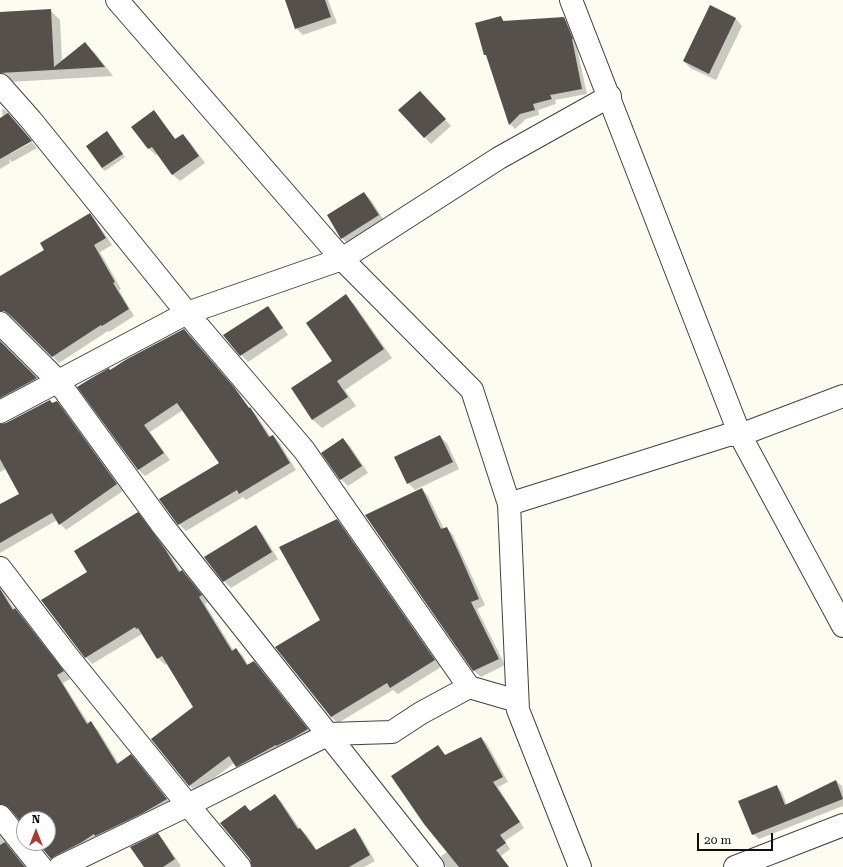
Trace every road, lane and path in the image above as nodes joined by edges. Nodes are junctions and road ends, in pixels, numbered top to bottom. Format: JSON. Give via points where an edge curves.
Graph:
{"nodes":[{"id":1,"x":117,"y":0,"type":"edge"},
{"id":2,"x":572,"y":0,"type":"edge"},
{"id":3,"x":0,"y":85,"type":"edge"},
{"id":4,"x":610,"y":96,"type":"junction"},
{"id":5,"x":342,"y":259,"type":"junction"},
{"id":6,"x":187,"y":313,"type":"junction"},
{"id":7,"x":0,"y":323,"type":"edge"},
{"id":8,"x":57,"y":380,"type":"junction"},
{"id":9,"x":843,"y":396,"type":"edge"},
{"id":10,"x":0,"y":412,"type":"edge"},
{"id":11,"x":740,"y":434,"type":"junction"},
{"id":12,"x":509,"y":504,"type":"junction"},
{"id":13,"x":0,"y":568,"type":"edge"},
{"id":14,"x":843,"y":626,"type":"edge"},
{"id":15,"x":469,"y":687,"type":"junction"},
{"id":16,"x":517,"y":701,"type":"junction"},
{"id":17,"x":329,"y":734,"type":"junction"},
{"id":18,"x":188,"y":805,"type":"junction"},
{"id":19,"x":0,"y":816,"type":"edge"},
{"id":20,"x":843,"y":825,"type":"edge"},
{"id":21,"x":41,"y":867,"type":"edge"},
{"id":22,"x":60,"y":867,"type":"edge"},
{"id":23,"x":240,"y":867,"type":"edge"},
{"id":24,"x":433,"y":867,"type":"edge"},
{"id":25,"x":580,"y":867,"type":"edge"},
{"id":26,"x":735,"y":867,"type":"edge"}],
"edges":[{"from":1,"to":5,"type":"street"},
{"from":2,"to":4,"type":"street"},
{"from":3,"to":6,"type":"street"},
{"from":4,"to":5,"type":"street","via":[[499,158]]},
{"from":4,"to":11,"type":"street"},
{"from":5,"to":6,"type":"street"},
{"from":5,"to":12,"type":"street","via":[[472,390]]},
{"from":6,"to":8,"type":"street"},
{"from":6,"to":15,"type":"street","via":[[304,450]]},
{"from":7,"to":8,"type":"street"},
{"from":8,"to":10,"type":"street"},
{"from":8,"to":17,"type":"street","via":[[163,526]]},
{"from":9,"to":11,"type":"street"},
{"from":11,"to":12,"type":"street","via":[[728,434]]},
{"from":11,"to":14,"type":"street"},
{"from":12,"to":16,"type":"street"},
{"from":13,"to":18,"type":"street"},
{"from":15,"to":16,"type":"street"},
{"from":15,"to":17,"type":"street","via":[[392,732]]},
{"from":16,"to":25,"type":"street","via":[[518,710]]},
{"from":17,"to":18,"type":"street"},
{"from":17,"to":24,"type":"street"},
{"from":18,"to":22,"type":"street"},
{"from":18,"to":23,"type":"street"},
{"from":19,"to":21,"type":"street"},
{"from":20,"to":26,"type":"street"}]}
